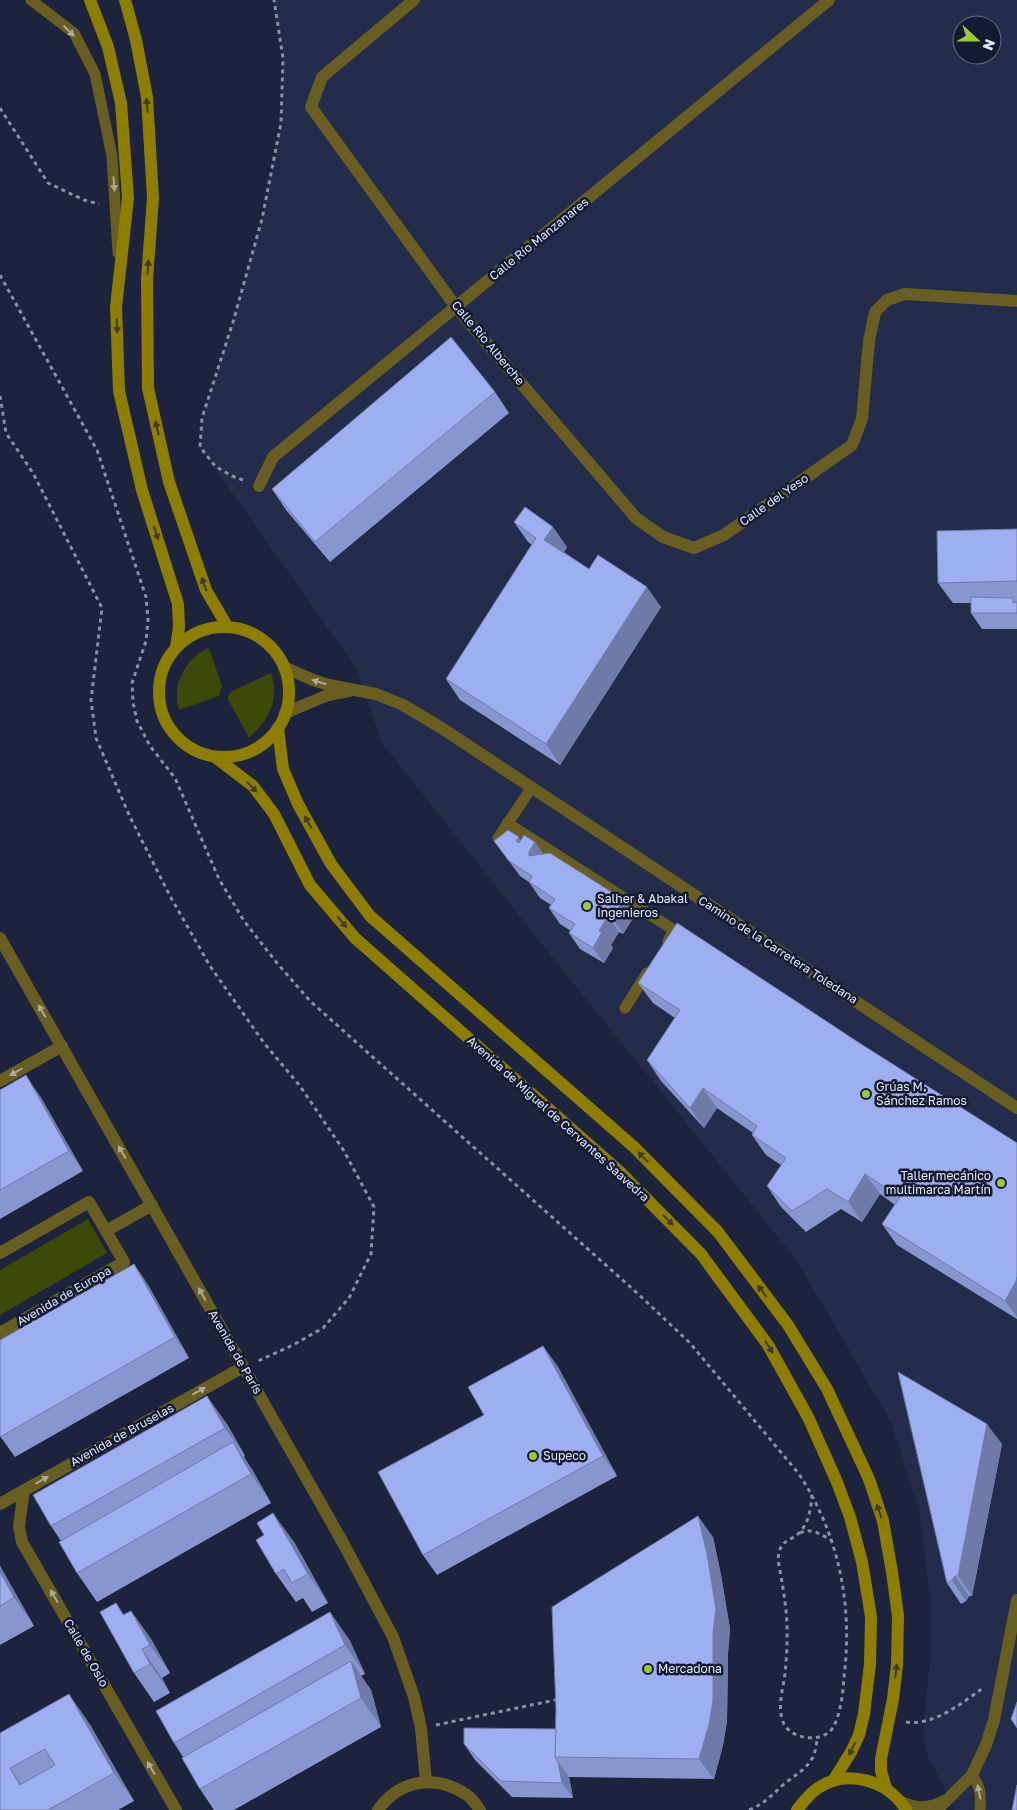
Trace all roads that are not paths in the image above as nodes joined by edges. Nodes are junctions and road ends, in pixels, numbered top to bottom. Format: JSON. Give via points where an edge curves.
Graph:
{"nodes":[{"id":1,"x":31,"y":0,"type":"edge"},
{"id":2,"x":90,"y":0,"type":"edge"},
{"id":3,"x":125,"y":0,"type":"edge"},
{"id":4,"x":414,"y":0,"type":"edge"},
{"id":5,"x":829,"y":0,"type":"edge"},
{"id":6,"x":120,"y":278,"type":"junction"},
{"id":7,"x":1017,"y":301,"type":"edge"},
{"id":8,"x":456,"y":307,"type":"junction"},
{"id":9,"x":259,"y":486,"type":"road end"},
{"id":10,"x":694,"y":548,"type":"joint"},
{"id":11,"x":228,"y":626,"type":"junction"},
{"id":12,"x":176,"y":647,"type":"junction"},
{"id":13,"x":284,"y":667,"type":"junction"},
{"id":14,"x":356,"y":690,"type":"junction"},
{"id":15,"x":285,"y":713,"type":"junction"},
{"id":16,"x":278,"y":728,"type":"junction"},
{"id":17,"x":215,"y":757,"type":"junction"},
{"id":18,"x":532,"y":787,"type":"junction"},
{"id":19,"x":507,"y":823,"type":"junction"},
{"id":20,"x":498,"y":838,"type":"edge"},
{"id":21,"x":0,"y":938,"type":"edge"},
{"id":22,"x":625,"y":1008,"type":"dead end"},
{"id":23,"x":62,"y":1046,"type":"junction"},
{"id":24,"x":0,"y":1081,"type":"edge"},
{"id":25,"x":1017,"y":1108,"type":"edge"},
{"id":26,"x":152,"y":1205,"type":"junction"},
{"id":27,"x":106,"y":1231,"type":"junction"},
{"id":28,"x":0,"y":1253,"type":"edge"},
{"id":29,"x":0,"y":1332,"type":"edge"},
{"id":30,"x":243,"y":1367,"type":"junction"},
{"id":31,"x":24,"y":1490,"type":"junction"},
{"id":32,"x":1,"y":1501,"type":"edge"},
{"id":33,"x":1017,"y":1600,"type":"edge"},
{"id":34,"x":972,"y":1775,"type":"junction"},
{"id":35,"x":833,"y":1780,"type":"junction"},
{"id":36,"x":426,"y":1782,"type":"junction"},
{"id":37,"x":886,"y":1788,"type":"junction"},
{"id":38,"x":946,"y":1800,"type":"junction"},
{"id":39,"x":904,"y":1806,"type":"edge"},
{"id":40,"x":176,"y":1810,"type":"edge"},
{"id":41,"x":378,"y":1810,"type":"edge"},
{"id":42,"x":480,"y":1810,"type":"edge"},
{"id":43,"x":797,"y":1810,"type":"edge"},
{"id":44,"x":937,"y":1810,"type":"edge"},
{"id":45,"x":980,"y":1810,"type":"edge"}],
"edges":[{"from":1,"to":6,"type":"lane","one_way":true,"via":[[74,34],[95,74],[112,156]]},
{"from":2,"to":6,"type":"main road","via":[[108,47],[121,103],[128,198]]},
{"from":11,"to":3,"type":"main road","one_way":true,"via":[[206,590],[169,482],[148,388],[147,279],[153,198],[147,97]]},
{"from":4,"to":8,"type":"street","name":"Calle Río Alberche","via":[[322,76],[311,107]]},
{"from":5,"to":8,"type":"street","name":"Calle Río Manzanares"},
{"from":6,"to":12,"type":"main road","one_way":true,"via":[[116,307],[120,391],[142,490],[178,604]]},
{"from":7,"to":10,"type":"street","name":"Calle del Yeso","via":[[905,294],[887,300],[875,312],[862,419],[852,445],[724,535]]},
{"from":8,"to":9,"type":"street","name":"Calle Río Manzanares","via":[[273,457]]},
{"from":8,"to":10,"type":"street","name":"Calle Río Alberche","via":[[636,518],[663,538]]},
{"from":11,"to":12,"type":"main road","via":[[202,630]]},
{"from":11,"to":13,"type":"main road","via":[[249,631],[269,645]]},
{"from":12,"to":17,"type":"main road","via":[[160,676],[161,710],[175,735],[194,750]]},
{"from":14,"to":13,"type":"street","name":"Camino de la Carretera Toledana","one_way":true,"via":[[313,680]]},
{"from":13,"to":15,"type":"main road","via":[[289,692]]},
{"from":14,"to":15,"type":"street","name":"Camino de la Carretera Toledana","via":[[328,695]]},
{"from":14,"to":18,"type":"street","name":"Camino de la Carretera Toledana","via":[[402,705]]},
{"from":15,"to":16,"type":"main road"},
{"from":16,"to":17,"type":"main road","via":[[260,746],[239,755]]},
{"from":37,"to":16,"type":"main road","one_way":true,"via":[[881,1759],[897,1665],[898,1616],[892,1572],[883,1521],[869,1479],[827,1389],[788,1325],[718,1232],[634,1148],[370,916],[332,864],[298,804],[283,769]]},
{"from":17,"to":35,"type":"main road","name":"Avenida de Miguel de Cervantes Saavedra","one_way":true,"via":[[253,786],[274,814],[310,885],[355,938],[619,1171],[701,1254],[768,1344],[808,1417],[837,1482],[862,1562],[871,1617],[870,1664],[859,1736]]},
{"from":18,"to":19,"type":"lane"},
{"from":18,"to":25,"type":"street","name":"Camino de la Carretera Toledana"},
{"from":19,"to":20,"type":"lane"},
{"from":19,"to":22,"type":"lane","via":[[674,930]]},
{"from":23,"to":21,"type":"street","name":"Avenida de París","one_way":true},
{"from":23,"to":24,"type":"street","one_way":true},
{"from":26,"to":23,"type":"street","name":"Avenida de París","one_way":true},
{"from":26,"to":27,"type":"street"},
{"from":30,"to":26,"type":"street","name":"Avenida de París","one_way":true},
{"from":27,"to":28,"type":"street","name":"Avenida de Europa","via":[[90,1202]]},
{"from":27,"to":29,"type":"street","name":"Avenida de Europa","via":[[124,1262]]},
{"from":31,"to":30,"type":"street","name":"Avenida de Bruselas","one_way":true},
{"from":30,"to":36,"type":"street","name":"Avenida de París","via":[[391,1631],[414,1697],[421,1728]]},
{"from":31,"to":32,"type":"street","name":"Avenida de Bruselas"},
{"from":40,"to":31,"type":"street","name":"Calle de Oslo","one_way":true,"via":[[22,1542],[19,1526]]},
{"from":33,"to":34,"type":"street","via":[[994,1720]]},
{"from":34,"to":38,"type":"street"},
{"from":45,"to":34,"type":"lane","one_way":true,"via":[[979,1786]]},
{"from":35,"to":37,"type":"main road","via":[[860,1778]]},
{"from":35,"to":43,"type":"main road","via":[[809,1795]]},
{"from":36,"to":41,"type":"street","via":[[405,1787],[386,1799]]},
{"from":36,"to":42,"type":"street","via":[[449,1785],[469,1796]]},
{"from":37,"to":39,"type":"main road"},
{"from":38,"to":39,"type":"street","via":[[930,1808]]},
{"from":38,"to":44,"type":"street"}]}
